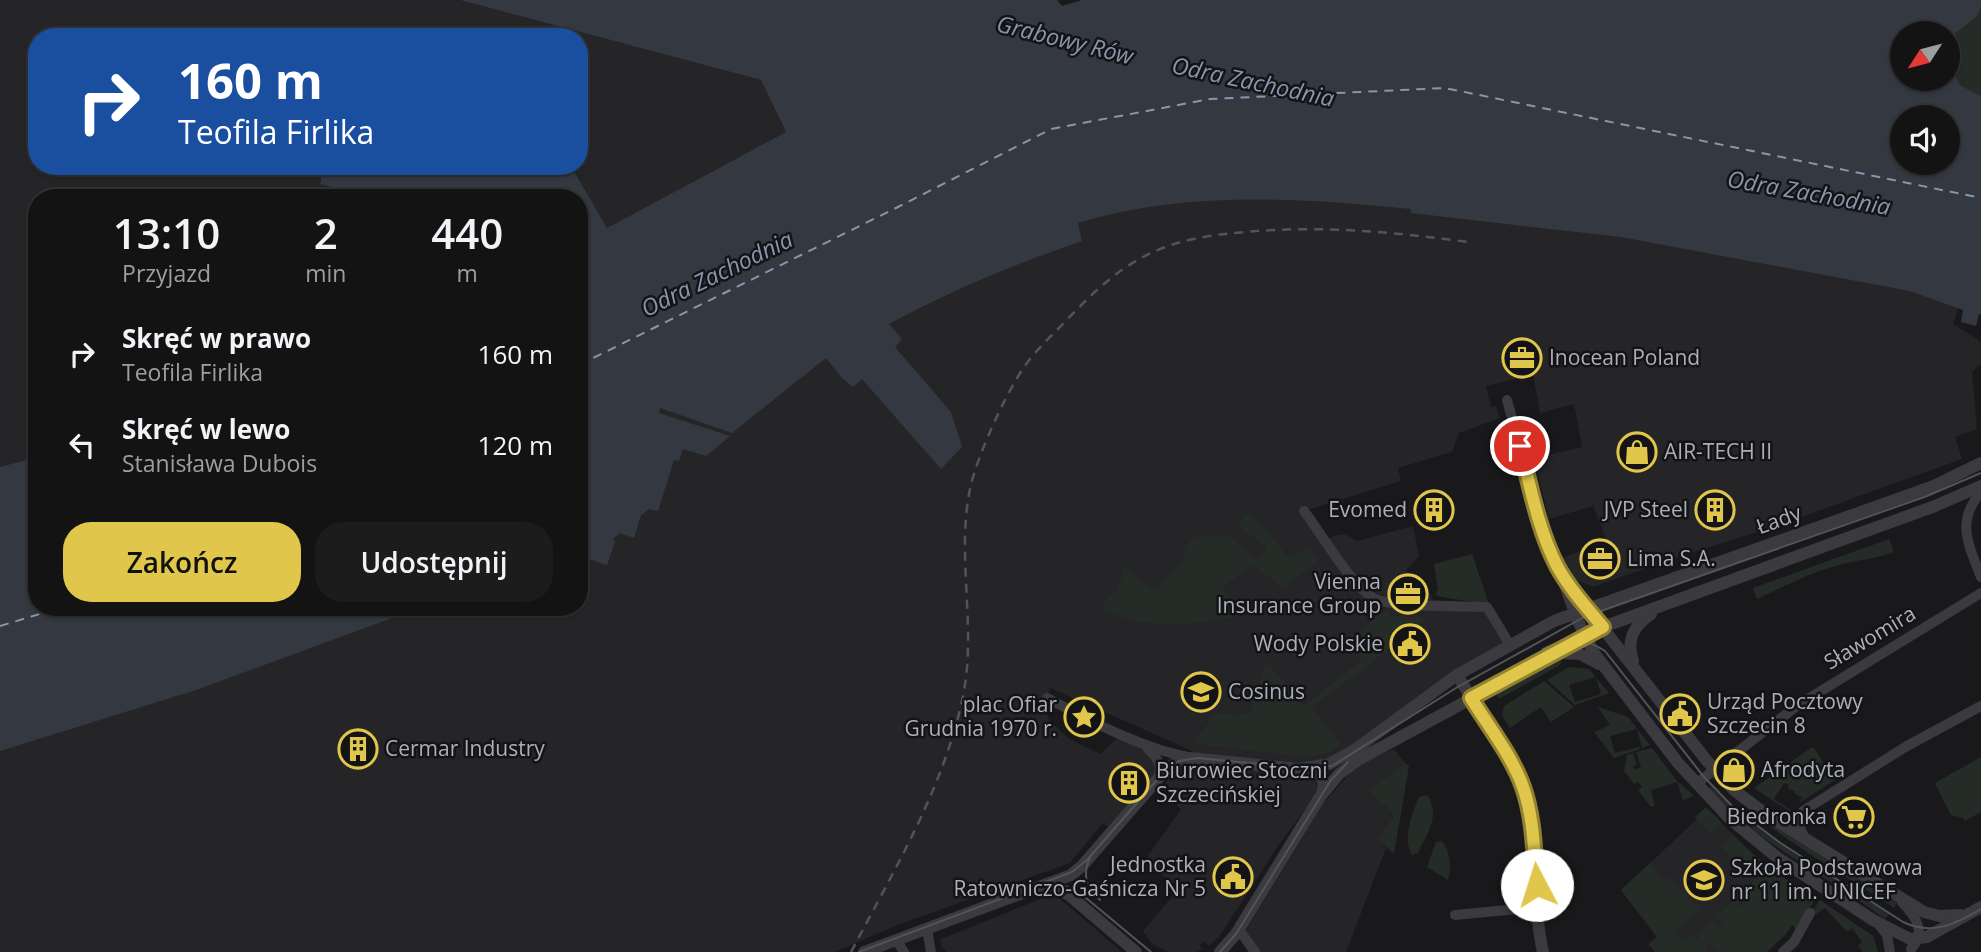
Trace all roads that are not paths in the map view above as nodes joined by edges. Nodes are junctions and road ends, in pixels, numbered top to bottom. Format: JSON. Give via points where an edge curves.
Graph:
{"nodes":[{"id":1,"x":1507,"y":400,"type":"dead end"},
{"id":2,"x":1981,"y":463,"type":"edge"},
{"id":3,"x":1980,"y":489,"type":"edge"},
{"id":4,"x":1304,"y":511,"type":"dead end"},
{"id":5,"x":1555,"y":562,"type":"junction"},
{"id":6,"x":1981,"y":578,"type":"edge"},
{"id":7,"x":1981,"y":593,"type":"edge"},
{"id":8,"x":1663,"y":606,"type":"junction"},
{"id":9,"x":1587,"y":608,"type":"junction"},
{"id":10,"x":1574,"y":613,"type":"junction"},
{"id":11,"x":1603,"y":627,"type":"junction"},
{"id":12,"x":1585,"y":636,"type":"junction"},
{"id":13,"x":1510,"y":645,"type":"junction"},
{"id":14,"x":1547,"y":656,"type":"junction"},
{"id":15,"x":1606,"y":670,"type":"junction"},
{"id":16,"x":1457,"y":675,"type":"junction"},
{"id":17,"x":1642,"y":676,"type":"junction"},
{"id":18,"x":1047,"y":698,"type":"dead end"},
{"id":19,"x":1471,"y":698,"type":"junction"},
{"id":20,"x":1981,"y":706,"type":"edge"},
{"id":21,"x":1141,"y":743,"type":"junction"},
{"id":22,"x":1192,"y":758,"type":"junction"},
{"id":23,"x":1300,"y":769,"type":"junction"},
{"id":24,"x":1714,"y":769,"type":"junction"},
{"id":25,"x":1157,"y":779,"type":"junction"},
{"id":26,"x":1696,"y":784,"type":"junction"},
{"id":27,"x":1320,"y":797,"type":"junction"},
{"id":28,"x":1806,"y":840,"type":"junction"},
{"id":29,"x":1082,"y":866,"type":"junction"},
{"id":30,"x":1043,"y":886,"type":"junction"},
{"id":31,"x":1885,"y":888,"type":"junction"},
{"id":32,"x":1079,"y":903,"type":"junction"},
{"id":33,"x":1538,"y":907,"type":"junction"},
{"id":34,"x":1981,"y":907,"type":"edge"},
{"id":35,"x":1810,"y":913,"type":"dead end"},
{"id":36,"x":1455,"y":915,"type":"dead end"},
{"id":37,"x":1873,"y":920,"type":"junction"},
{"id":38,"x":927,"y":929,"type":"junction"},
{"id":39,"x":1239,"y":930,"type":"junction"},
{"id":40,"x":895,"y":940,"type":"junction"},
{"id":41,"x":1912,"y":948,"type":"edge"},
{"id":42,"x":864,"y":952,"type":"edge"},
{"id":43,"x":904,"y":952,"type":"edge"},
{"id":44,"x":931,"y":952,"type":"edge"},
{"id":45,"x":1136,"y":952,"type":"edge"},
{"id":46,"x":1220,"y":952,"type":"edge"},
{"id":47,"x":1255,"y":952,"type":"edge"},
{"id":48,"x":1543,"y":952,"type":"edge"},
{"id":49,"x":1783,"y":952,"type":"edge"},
{"id":50,"x":1890,"y":952,"type":"edge"}],
"edges":[{"from":1,"to":5,"type":"street"},
{"from":2,"to":9,"type":"street","name":"Łady","via":[[1934,486]]},
{"from":3,"to":6,"type":"street","via":[[1965,525]]},
{"from":3,"to":8,"type":"street","name":"Łady"},
{"from":4,"to":13,"type":"street","via":[[1369,595],[1386,603],[1487,607]]},
{"from":5,"to":9,"type":"street"},
{"from":5,"to":10,"type":"street"},
{"from":7,"to":24,"type":"street","name":"Sławomira","via":[[1797,705]]},
{"from":8,"to":11,"type":"street","name":"Łady"},
{"from":8,"to":17,"type":"street","name":"Łady","via":[[1631,635],[1631,654]]},
{"from":9,"to":10,"type":"street","name":"Łady"},
{"from":9,"to":11,"type":"street"},
{"from":10,"to":12,"type":"street"},
{"from":10,"to":13,"type":"street","name":"Łady"},
{"from":11,"to":12,"type":"street","name":"Łady"},
{"from":11,"to":17,"type":"street"},
{"from":12,"to":14,"type":"street","name":"Łady"},
{"from":12,"to":15,"type":"street"},
{"from":13,"to":16,"type":"street","name":"Łady"},
{"from":14,"to":15,"type":"street","via":[[1584,655]]},
{"from":14,"to":19,"type":"street","name":"Łady"},
{"from":15,"to":26,"type":"street"},
{"from":16,"to":19,"type":"street"},
{"from":16,"to":23,"type":"street","name":"Łady","via":[[1345,757]]},
{"from":17,"to":24,"type":"street"},
{"from":18,"to":21,"type":"street"},
{"from":19,"to":27,"type":"street","name":"Łady","via":[[1350,765]]},
{"from":19,"to":33,"type":"street","via":[[1525,792]]},
{"from":20,"to":28,"type":"street","via":[[1802,812],[1798,820]]},
{"from":21,"to":22,"type":"street"},
{"from":21,"to":25,"type":"street","via":[[1159,762]]},
{"from":22,"to":23,"type":"street","name":"Łady"},
{"from":22,"to":25,"type":"street","via":[[1174,763]]},
{"from":23,"to":27,"type":"street","via":[[1322,778]]},
{"from":24,"to":26,"type":"street","name":"Sławomira"},
{"from":24,"to":28,"type":"street","via":[[1744,798]]},
{"from":25,"to":29,"type":"street"},
{"from":26,"to":37,"type":"street","via":[[1768,851]]},
{"from":27,"to":39,"type":"street","name":"Łady"},
{"from":28,"to":31,"type":"street"},
{"from":29,"to":30,"type":"street"},
{"from":29,"to":32,"type":"street","via":[[1073,883]]},
{"from":30,"to":32,"type":"street","via":[[1062,890]]},
{"from":30,"to":38,"type":"street"},
{"from":31,"to":34,"type":"street","via":[[1934,916],[1958,915]]},
{"from":31,"to":41,"type":"street","via":[[1920,929]]},
{"from":32,"to":45,"type":"street"},
{"from":33,"to":36,"type":"street"},
{"from":33,"to":48,"type":"street"},
{"from":34,"to":41,"type":"street"},
{"from":35,"to":49,"type":"street"},
{"from":37,"to":41,"type":"street"},
{"from":37,"to":50,"type":"street","via":[[1887,935]]},
{"from":38,"to":40,"type":"street"},
{"from":38,"to":44,"type":"street"},
{"from":39,"to":46,"type":"street","name":"Łady"},
{"from":39,"to":47,"type":"street"},
{"from":40,"to":42,"type":"street"},
{"from":40,"to":43,"type":"street"}]}
